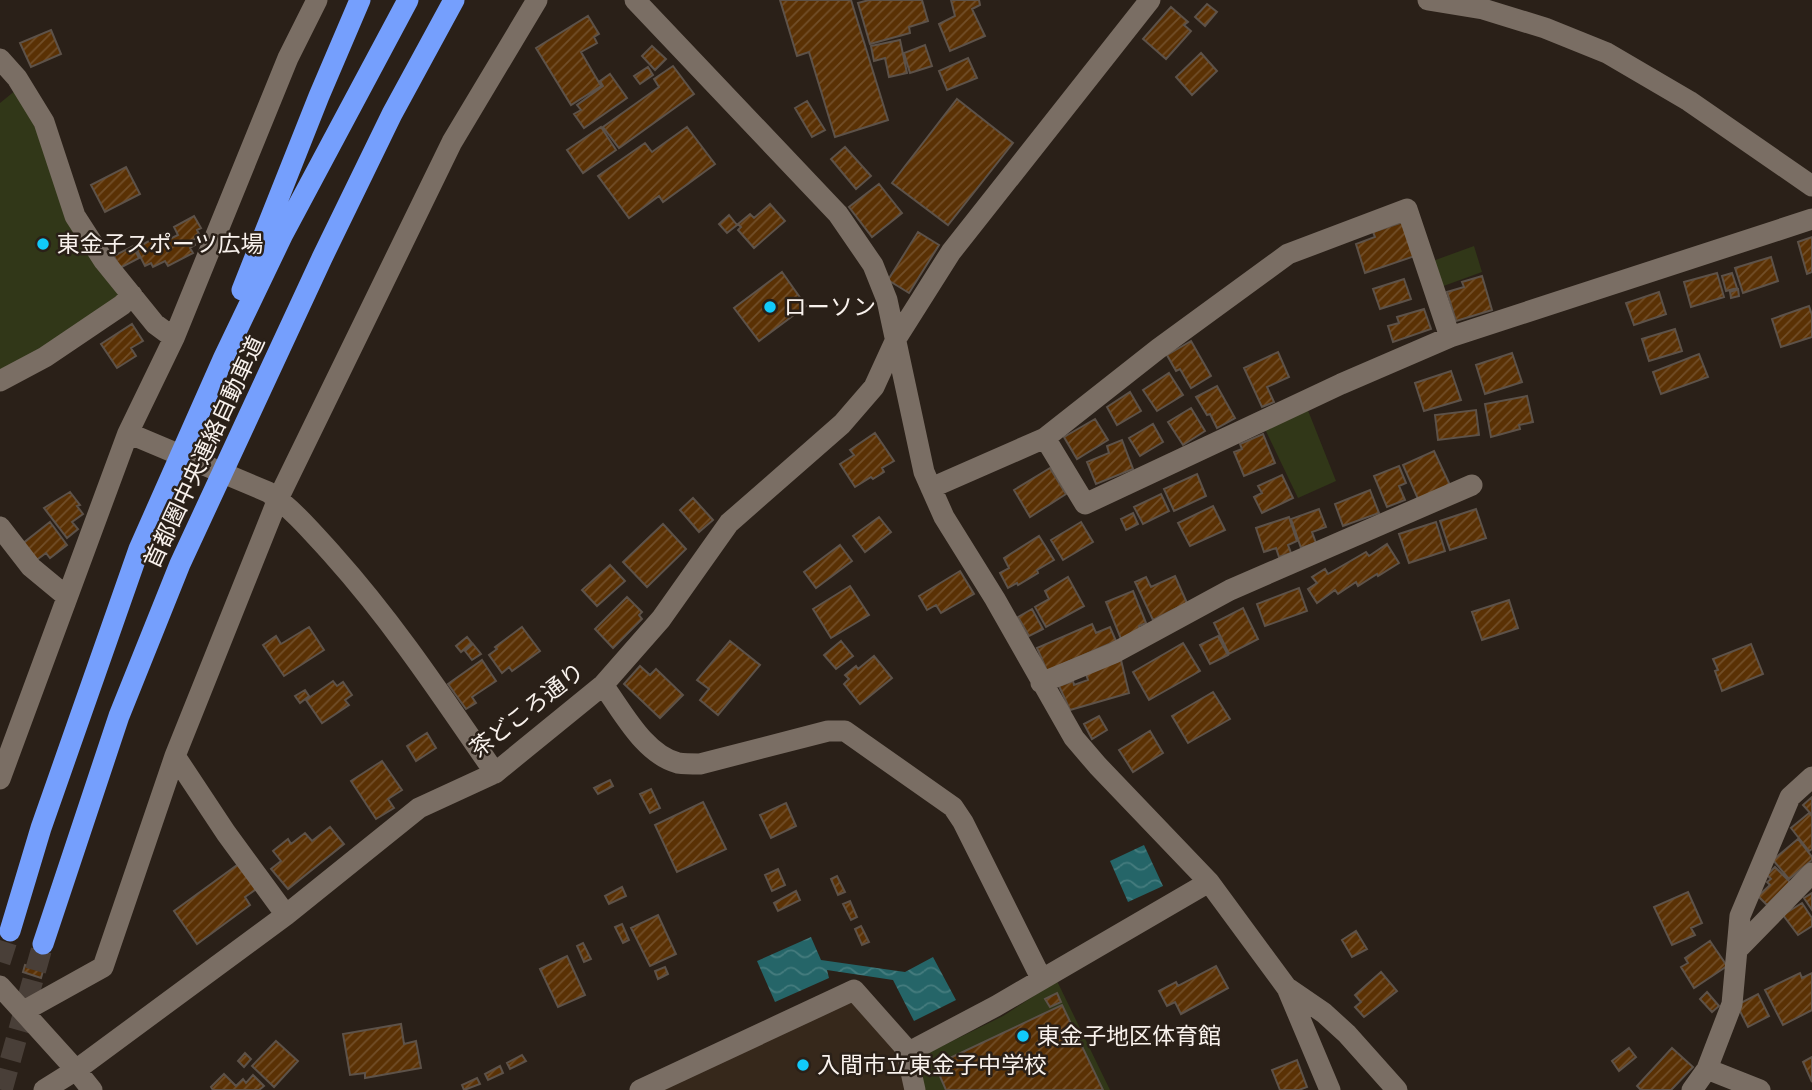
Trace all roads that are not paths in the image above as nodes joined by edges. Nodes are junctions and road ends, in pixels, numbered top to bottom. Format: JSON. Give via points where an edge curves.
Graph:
{"nodes":[{"id":1,"x":317,"y":0,"type":"edge"},
{"id":2,"x":360,"y":0,"type":"edge"},
{"id":3,"x":408,"y":0,"type":"edge"},
{"id":4,"x":454,"y":0,"type":"edge"},
{"id":5,"x":537,"y":0,"type":"edge"},
{"id":6,"x":635,"y":0,"type":"edge"},
{"id":7,"x":1150,"y":0,"type":"edge"},
{"id":8,"x":1428,"y":0,"type":"edge"},
{"id":9,"x":0,"y":59,"type":"edge"},
{"id":10,"x":1812,"y":186,"type":"edge"},
{"id":11,"x":1812,"y":219,"type":"edge"},
{"id":12,"x":132,"y":295,"type":"junction"},
{"id":13,"x":1450,"y":337,"type":"junction"},
{"id":14,"x":174,"y":338,"type":"junction"},
{"id":15,"x":896,"y":339,"type":"junction"},
{"id":16,"x":0,"y":381,"type":"edge"},
{"id":17,"x":128,"y":433,"type":"junction"},
{"id":18,"x":1045,"y":438,"type":"junction"},
{"id":19,"x":1472,"y":485,"type":"dead end"},
{"id":20,"x":931,"y":488,"type":"junction"},
{"id":21,"x":273,"y":496,"type":"junction"},
{"id":22,"x":0,"y":527,"type":"edge"},
{"id":23,"x":139,"y":550,"type":"junction"},
{"id":24,"x":66,"y":596,"type":"junction"},
{"id":25,"x":1041,"y":683,"type":"junction"},
{"id":26,"x":603,"y":685,"type":"junction"},
{"id":27,"x":175,"y":756,"type":"junction"},
{"id":28,"x":495,"y":773,"type":"junction"},
{"id":29,"x":1812,"y":777,"type":"edge"},
{"id":30,"x":0,"y":779,"type":"edge"},
{"id":31,"x":1812,"y":873,"type":"edge"},
{"id":32,"x":1209,"y":882,"type":"junction"},
{"id":33,"x":286,"y":915,"type":"junction"},
{"id":34,"x":10,"y":931,"type":"tunnel mouth"},
{"id":35,"x":43,"y":943,"type":"tunnel mouth"},
{"id":36,"x":1738,"y":949,"type":"junction"},
{"id":37,"x":1041,"y":978,"type":"junction"},
{"id":38,"x":0,"y":986,"type":"edge"},
{"id":39,"x":1287,"y":988,"type":"junction"},
{"id":40,"x":23,"y":1011,"type":"junction"},
{"id":41,"x":909,"y":1052,"type":"junction"},
{"id":42,"x":1707,"y":1069,"type":"junction"},
{"id":43,"x":76,"y":1070,"type":"junction"},
{"id":44,"x":44,"y":1090,"type":"edge"},
{"id":45,"x":92,"y":1090,"type":"edge"},
{"id":46,"x":640,"y":1090,"type":"edge"},
{"id":47,"x":915,"y":1090,"type":"edge"},
{"id":48,"x":1330,"y":1090,"type":"edge"},
{"id":49,"x":1397,"y":1090,"type":"edge"},
{"id":50,"x":1692,"y":1090,"type":"edge"},
{"id":51,"x":1760,"y":1090,"type":"edge"}],
"edges":[{"from":1,"to":14,"type":"street","via":[[288,58]]},
{"from":2,"to":23,"type":"highway"},
{"from":3,"to":23,"type":"highway","name":"首都圏中央連絡自動車道","via":[[283,234]]},
{"from":4,"to":35,"type":"highway","name":"首都圏中央連絡自動車道","via":[[345,210],[180,564],[119,716]]},
{"from":5,"to":21,"type":"street","via":[[452,142]]},
{"from":6,"to":15,"type":"street","via":[[838,214],[873,265]]},
{"from":7,"to":15,"type":"street","name":"茶どころ通り","via":[[951,252]]},
{"from":8,"to":10,"type":"street","via":[[1483,9],[1607,53],[1689,101]]},
{"from":9,"to":12,"type":"street","via":[[44,122],[75,216]]},
{"from":11,"to":13,"type":"street"},
{"from":12,"to":14,"type":"street","via":[[155,324]]},
{"from":12,"to":16,"type":"street","via":[[46,357]]},
{"from":13,"to":18,"type":"street","via":[[1085,504]]},
{"from":13,"to":18,"type":"street","via":[[1407,209],[1288,254]]},
{"from":14,"to":17,"type":"street"},
{"from":15,"to":20,"type":"street"},
{"from":15,"to":26,"type":"street","name":"茶どころ通り","via":[[874,387],[842,425],[729,523],[662,620]]},
{"from":17,"to":21,"type":"street"},
{"from":17,"to":24,"type":"street"},
{"from":18,"to":20,"type":"street"},
{"from":19,"to":25,"type":"street","via":[[1230,590],[1114,653]]},
{"from":20,"to":25,"type":"street"},
{"from":21,"to":27,"type":"street"},
{"from":21,"to":28,"type":"street","via":[[371,598]]},
{"from":22,"to":24,"type":"street","via":[[31,567]]},
{"from":23,"to":34,"type":"highway","name":"首都圏中央連絡自動車道","via":[[45,815]]},
{"from":24,"to":30,"type":"street"},
{"from":25,"to":32,"type":"street","via":[[1074,738]]},
{"from":26,"to":28,"type":"street","name":"茶どころ通り"},
{"from":26,"to":37,"type":"street","via":[[643,738],[663,756],[680,763],[700,764],[828,731],[845,731],[953,807]]},
{"from":27,"to":33,"type":"street"},
{"from":27,"to":40,"type":"street","via":[[103,967]]},
{"from":28,"to":33,"type":"street","name":"茶どころ通り","via":[[419,808]]},
{"from":29,"to":36,"type":"street","via":[[1790,797],[1740,916]]},
{"from":31,"to":36,"type":"street"},
{"from":32,"to":37,"type":"street"},
{"from":32,"to":39,"type":"street"},
{"from":33,"to":43,"type":"street","name":"茶どころ通り"},
{"from":36,"to":42,"type":"street","via":[[1732,1004]]},
{"from":37,"to":41,"type":"street"},
{"from":38,"to":40,"type":"street"},
{"from":39,"to":48,"type":"street"},
{"from":39,"to":49,"type":"street","via":[[1324,1013]]},
{"from":40,"to":43,"type":"street"},
{"from":41,"to":46,"type":"street","via":[[854,990]]},
{"from":41,"to":47,"type":"street"},
{"from":42,"to":50,"type":"street"},
{"from":42,"to":51,"type":"street"},
{"from":43,"to":44,"type":"street","name":"茶どころ通り"},
{"from":43,"to":45,"type":"street"}]}
